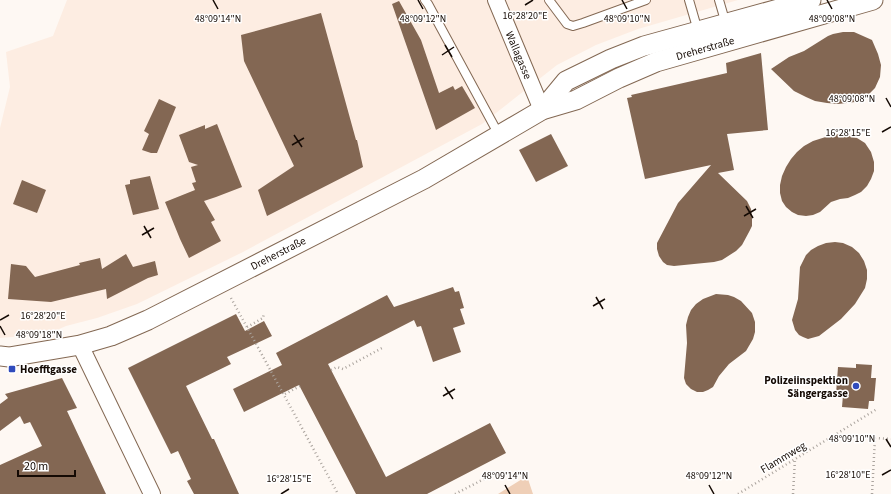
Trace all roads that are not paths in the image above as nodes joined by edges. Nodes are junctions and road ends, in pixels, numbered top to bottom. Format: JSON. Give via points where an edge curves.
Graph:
{"nodes":[{"id":1,"x":425,"y":0,"type":"edge"},
{"id":2,"x":549,"y":0,"type":"edge"},
{"id":3,"x":646,"y":0,"type":"edge"},
{"id":4,"x":689,"y":0,"type":"edge"},
{"id":5,"x":719,"y":0,"type":"edge"},
{"id":6,"x":811,"y":0,"type":"edge"},
{"id":7,"x":873,"y":0,"type":"edge"},
{"id":8,"x":500,"y":1,"type":"edge"},
{"id":9,"x":726,"y":24,"type":"junction"},
{"id":10,"x":698,"y":31,"type":"junction"},
{"id":11,"x":542,"y":110,"type":"junction"},
{"id":12,"x":500,"y":135,"type":"junction"},
{"id":13,"x":80,"y":345,"type":"junction"},
{"id":14,"x":0,"y":356,"type":"edge"},
{"id":15,"x":152,"y":494,"type":"edge"}],
"edges":[{"from":1,"to":12,"type":"lane"},
{"from":2,"to":3,"type":"lane","via":[[567,24],[573,26]]},
{"from":4,"to":10,"type":"lane"},
{"from":5,"to":9,"type":"lane"},
{"from":6,"to":9,"type":"street","name":"Dreherstraße"},
{"from":7,"to":11,"type":"street","name":"Dreherstraße","via":[[656,62],[576,100]]},
{"from":8,"to":11,"type":"street","name":"Wallagasse"},
{"from":9,"to":10,"type":"street","name":"Dreherstraße"},
{"from":10,"to":11,"type":"street","name":"Dreherstraße","via":[[610,59],[566,81]]},
{"from":11,"to":12,"type":"street","name":"Dreherstraße"},
{"from":12,"to":13,"type":"street","name":"Dreherstraße","via":[[424,179],[148,320]]},
{"from":13,"to":14,"type":"street","name":"Dreherstraße"},
{"from":13,"to":15,"type":"street"}]}
